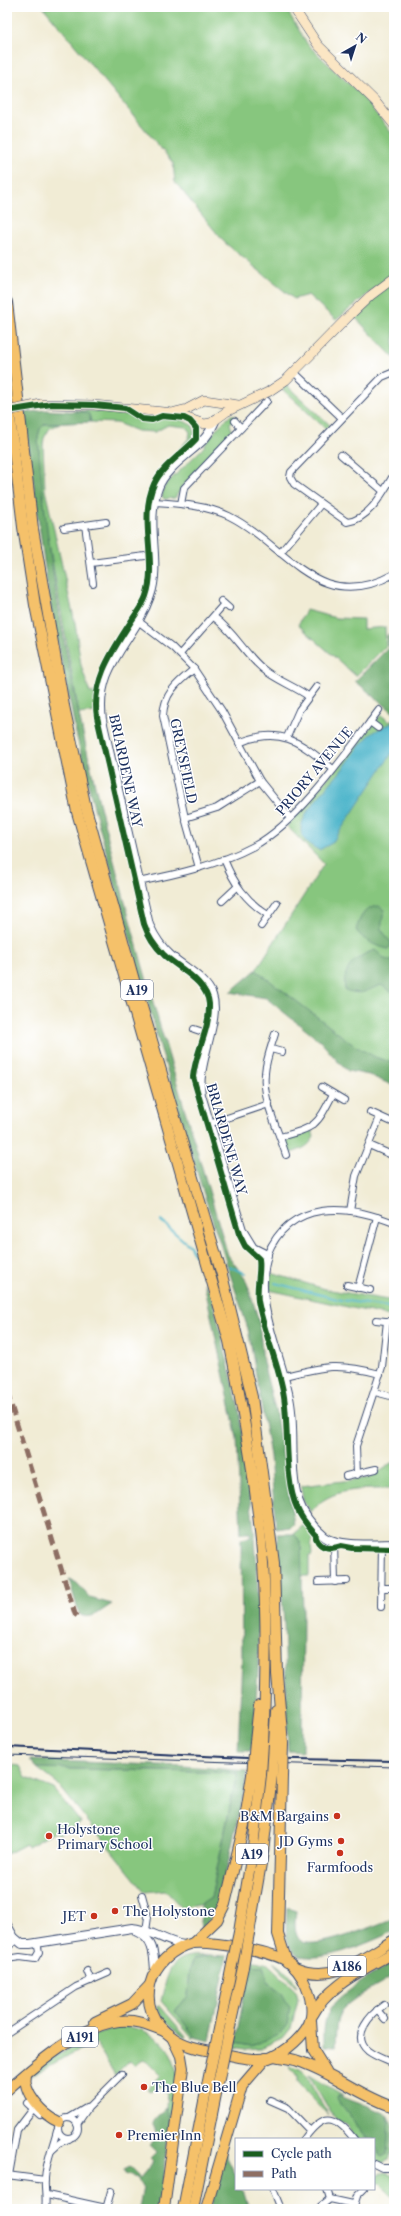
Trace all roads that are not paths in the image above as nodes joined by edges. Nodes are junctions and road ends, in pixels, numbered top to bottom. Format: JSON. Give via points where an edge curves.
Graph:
{"nodes":[{"id":1,"x":293,"y":7,"type":"edge"},
{"id":2,"x":394,"y":124,"type":"edge"},
{"id":3,"x":394,"y":278,"type":"edge"},
{"id":4,"x":7,"y":302,"type":"edge"},
{"id":5,"x":294,"y":372,"type":"junction"},
{"id":6,"x":394,"y":372,"type":"edge"},
{"id":7,"x":7,"y":392,"type":"edge"},
{"id":8,"x":211,"y":401,"type":"junction"},
{"id":9,"x":267,"y":401,"type":"dead end"},
{"id":10,"x":198,"y":404,"type":"junction"},
{"id":11,"x":238,"y":405,"type":"junction"},
{"id":12,"x":7,"y":411,"type":"edge"},
{"id":13,"x":173,"y":413,"type":"junction"},
{"id":14,"x":342,"y":418,"type":"junction"},
{"id":15,"x":216,"y":419,"type":"junction"},
{"id":16,"x":199,"y":421,"type":"junction"},
{"id":17,"x":235,"y":421,"type":"dead end"},
{"id":18,"x":241,"y":428,"type":"junction"},
{"id":19,"x":199,"y":443,"type":"junction"},
{"id":20,"x":341,"y":455,"type":"dead end"},
{"id":21,"x":394,"y":474,"type":"edge"},
{"id":22,"x":384,"y":491,"type":"junction"},
{"id":23,"x":155,"y":502,"type":"junction"},
{"id":24,"x":181,"y":504,"type":"junction"},
{"id":25,"x":321,"y":504,"type":"junction"},
{"id":26,"x":106,"y":522,"type":"dead end"},
{"id":27,"x":85,"y":525,"type":"junction"},
{"id":28,"x":64,"y":528,"type":"dead end"},
{"id":29,"x":280,"y":553,"type":"junction"},
{"id":30,"x":153,"y":555,"type":"junction"},
{"id":31,"x":90,"y":563,"type":"junction"},
{"id":32,"x":394,"y":574,"type":"edge"},
{"id":33,"x":93,"y":583,"type":"dead end"},
{"id":34,"x":225,"y":604,"type":"dead end"},
{"id":35,"x":214,"y":617,"type":"junction"},
{"id":36,"x":138,"y":621,"type":"junction"},
{"id":37,"x":180,"y":654,"type":"junction"},
{"id":38,"x":194,"y":669,"type":"junction"},
{"id":39,"x":317,"y":686,"type":"dead end"},
{"id":40,"x":308,"y":696,"type":"junction"},
{"id":41,"x":379,"y":710,"type":"dead end"},
{"id":42,"x":370,"y":722,"type":"junction"},
{"id":43,"x":378,"y":728,"type":"dead end"},
{"id":44,"x":287,"y":737,"type":"junction"},
{"id":45,"x":239,"y":743,"type":"junction"},
{"id":46,"x":333,"y":769,"type":"junction"},
{"id":47,"x":260,"y":781,"type":"junction"},
{"id":48,"x":185,"y":818,"type":"junction"},
{"id":49,"x":290,"y":818,"type":"junction"},
{"id":50,"x":224,"y":859,"type":"junction"},
{"id":51,"x":199,"y":868,"type":"junction"},
{"id":52,"x":138,"y":882,"type":"junction"},
{"id":53,"x":237,"y":887,"type":"junction"},
{"id":54,"x":222,"y":901,"type":"dead end"},
{"id":55,"x":277,"y":903,"type":"dead end"},
{"id":56,"x":268,"y":915,"type":"junction"},
{"id":57,"x":261,"y":926,"type":"dead end"},
{"id":58,"x":194,"y":1029,"type":"dead end"},
{"id":59,"x":209,"y":1034,"type":"junction"},
{"id":60,"x":274,"y":1034,"type":"dead end"},
{"id":61,"x":271,"y":1049,"type":"junction"},
{"id":62,"x":282,"y":1052,"type":"dead end"},
{"id":63,"x":322,"y":1087,"type":"dead end"},
{"id":64,"x":333,"y":1094,"type":"junction"},
{"id":65,"x":344,"y":1100,"type":"dead end"},
{"id":66,"x":269,"y":1104,"type":"junction"},
{"id":67,"x":370,"y":1112,"type":"dead end"},
{"id":68,"x":380,"y":1117,"type":"junction"},
{"id":69,"x":392,"y":1122,"type":"dead end"},
{"id":70,"x":209,"y":1124,"type":"junction"},
{"id":71,"x":280,"y":1137,"type":"junction"},
{"id":72,"x":369,"y":1145,"type":"junction"},
{"id":73,"x":286,"y":1155,"type":"dead end"},
{"id":74,"x":394,"y":1156,"type":"edge"},
{"id":75,"x":350,"y":1211,"type":"junction"},
{"id":76,"x":377,"y":1217,"type":"junction"},
{"id":77,"x":394,"y":1223,"type":"edge"},
{"id":78,"x":267,"y":1255,"type":"junction"},
{"id":79,"x":347,"y":1285,"type":"dead end"},
{"id":80,"x":358,"y":1288,"type":"junction"},
{"id":81,"x":370,"y":1290,"type":"dead end"},
{"id":82,"x":376,"y":1320,"type":"dead end"},
{"id":83,"x":387,"y":1321,"type":"junction"},
{"id":84,"x":394,"y":1322,"type":"edge"},
{"id":85,"x":380,"y":1374,"type":"junction"},
{"id":86,"x":285,"y":1376,"type":"junction"},
{"id":87,"x":375,"y":1392,"type":"junction"},
{"id":88,"x":394,"y":1398,"type":"edge"},
{"id":89,"x":376,"y":1469,"type":"dead end"},
{"id":90,"x":357,"y":1475,"type":"junction"},
{"id":91,"x":346,"y":1476,"type":"dead end"},
{"id":92,"x":334,"y":1541,"type":"junction"},
{"id":93,"x":382,"y":1544,"type":"junction"},
{"id":94,"x":394,"y":1544,"type":"edge"},
{"id":95,"x":347,"y":1581,"type":"dead end"},
{"id":96,"x":318,"y":1582,"type":"dead end"},
{"id":97,"x":335,"y":1582,"type":"junction"},
{"id":98,"x":381,"y":1588,"type":"junction"},
{"id":99,"x":394,"y":1588,"type":"edge"},
{"id":100,"x":380,"y":1607,"type":"dead end"},
{"id":101,"x":269,"y":1743,"type":"junction"},
{"id":102,"x":257,"y":1775,"type":"junction"},
{"id":103,"x":277,"y":1775,"type":"junction"},
{"id":104,"x":142,"y":1895,"type":"dead end"},
{"id":105,"x":7,"y":1923,"type":"edge"},
{"id":106,"x":120,"y":1929,"type":"junction"},
{"id":107,"x":146,"y":1931,"type":"junction"},
{"id":108,"x":16,"y":1939,"type":"junction"},
{"id":109,"x":394,"y":1940,"type":"edge"},
{"id":110,"x":37,"y":1942,"type":"junction"},
{"id":111,"x":188,"y":1944,"type":"junction"},
{"id":112,"x":7,"y":1946,"type":"edge"},
{"id":113,"x":394,"y":1952,"type":"edge"},
{"id":114,"x":7,"y":1959,"type":"edge"},
{"id":115,"x":291,"y":1965,"type":"junction"},
{"id":116,"x":86,"y":1971,"type":"dead end"},
{"id":117,"x":155,"y":1971,"type":"junction"},
{"id":118,"x":108,"y":1974,"type":"dead end"},
{"id":119,"x":91,"y":1981,"type":"junction"},
{"id":120,"x":149,"y":1986,"type":"junction"},
{"id":121,"x":384,"y":2005,"type":"dead end"},
{"id":122,"x":377,"y":2010,"type":"junction"},
{"id":123,"x":311,"y":2018,"type":"junction"},
{"id":124,"x":385,"y":2019,"type":"dead end"},
{"id":125,"x":7,"y":2033,"type":"edge"},
{"id":126,"x":168,"y":2035,"type":"junction"},
{"id":127,"x":270,"y":2057,"type":"junction"},
{"id":128,"x":394,"y":2064,"type":"edge"},
{"id":129,"x":26,"y":2074,"type":"junction"},
{"id":130,"x":122,"y":2074,"type":"dead end"},
{"id":131,"x":328,"y":2074,"type":"junction"},
{"id":132,"x":7,"y":2083,"type":"edge"},
{"id":133,"x":7,"y":2090,"type":"edge"},
{"id":134,"x":270,"y":2100,"type":"dead end"},
{"id":135,"x":27,"y":2103,"type":"dead end"},
{"id":136,"x":394,"y":2107,"type":"edge"},
{"id":137,"x":88,"y":2108,"type":"junction"},
{"id":138,"x":33,"y":2109,"type":"junction"},
{"id":139,"x":40,"y":2115,"type":"dead end"},
{"id":140,"x":62,"y":2123,"type":"junction"},
{"id":141,"x":77,"y":2124,"type":"junction"},
{"id":142,"x":310,"y":2131,"type":"junction"},
{"id":143,"x":305,"y":2138,"type":"edge"},
{"id":144,"x":353,"y":2138,"type":"edge"},
{"id":145,"x":69,"y":2139,"type":"junction"},
{"id":146,"x":10,"y":2146,"type":"edge"},
{"id":147,"x":51,"y":2151,"type":"junction"},
{"id":148,"x":376,"y":2166,"type":"edge"},
{"id":149,"x":394,"y":2168,"type":"edge"},
{"id":150,"x":8,"y":2175,"type":"edge"},
{"id":151,"x":45,"y":2180,"type":"junction"},
{"id":152,"x":273,"y":2190,"type":"edge"},
{"id":153,"x":327,"y":2190,"type":"edge"},
{"id":154,"x":363,"y":2190,"type":"edge"},
{"id":155,"x":111,"y":2191,"type":"dead end"},
{"id":156,"x":47,"y":2195,"type":"junction"},
{"id":157,"x":330,"y":2199,"type":"junction"},
{"id":158,"x":321,"y":2206,"type":"dead end"},
{"id":159,"x":353,"y":2207,"type":"edge"},
{"id":160,"x":45,"y":2209,"type":"edge"},
{"id":161,"x":106,"y":2209,"type":"edge"},
{"id":162,"x":164,"y":2209,"type":"edge"},
{"id":163,"x":182,"y":2209,"type":"edge"},
{"id":164,"x":193,"y":2209,"type":"edge"},
{"id":165,"x":206,"y":2209,"type":"edge"},
{"id":166,"x":281,"y":2209,"type":"edge"}],
"edges":[{"from":1,"to":2,"type":"main road","via":[[318,45],[375,101]]},
{"from":3,"to":5,"type":"main road","via":[[370,296]]},
{"from":4,"to":101,"type":"main road","number":"A19","via":[[33,529],[86,808],[134,980],[222,1275],[252,1397],[274,1563],[278,1674]]},
{"from":5,"to":11,"type":"main road","via":[[268,392]]},
{"from":5,"to":14,"type":"street"},
{"from":6,"to":14,"type":"street","via":[[382,377]]},
{"from":7,"to":101,"type":"main road","number":"A19","via":[[35,605],[77,812],[229,1341],[254,1476],[263,1564]]},
{"from":8,"to":10,"type":"main road","via":[[204,400]]},
{"from":8,"to":11,"type":"main road"},
{"from":8,"to":15,"type":"main road","via":[[217,407]]},
{"from":9,"to":18,"type":"street"},
{"from":10,"to":13,"type":"main road"},
{"from":10,"to":16,"type":"main road","via":[[194,413]]},
{"from":11,"to":15,"type":"main road"},
{"from":12,"to":13,"type":"main road","bridge":true,"via":[[41,404],[87,404]]},
{"from":13,"to":16,"type":"main road"},
{"from":14,"to":25,"type":"street","via":[[291,472],[290,477],[294,484]]},
{"from":15,"to":16,"type":"main road","via":[[208,424]]},
{"from":15,"to":19,"type":"street","name":"BRIARDENE WAY"},
{"from":16,"to":19,"type":"street"},
{"from":17,"to":18,"type":"street"},
{"from":18,"to":24,"type":"street","via":[[184,488]]},
{"from":19,"to":23,"type":"street","name":"BRIARDENE WAY","via":[[161,482]]},
{"from":20,"to":22,"type":"street"},
{"from":21,"to":22,"type":"street"},
{"from":22,"to":25,"type":"street","via":[[367,512],[354,522],[342,520]]},
{"from":23,"to":24,"type":"street"},
{"from":23,"to":30,"type":"street","name":"BRIARDENE WAY"},
{"from":24,"to":29,"type":"street","via":[[208,508],[228,515]]},
{"from":25,"to":29,"type":"street"},
{"from":26,"to":27,"type":"street"},
{"from":27,"to":28,"type":"street"},
{"from":27,"to":31,"type":"street"},
{"from":29,"to":32,"type":"street","via":[[308,575],[336,586],[368,585]]},
{"from":30,"to":31,"type":"street"},
{"from":30,"to":36,"type":"street","name":"BRIARDENE WAY","via":[[152,589]]},
{"from":31,"to":33,"type":"street"},
{"from":34,"to":35,"type":"street"},
{"from":35,"to":37,"type":"street"},
{"from":35,"to":40,"type":"street","via":[[228,628],[263,669]]},
{"from":36,"to":37,"type":"street"},
{"from":36,"to":52,"type":"street","name":"BRIARDENE WAY","via":[[107,671],[100,703]]},
{"from":37,"to":38,"type":"street"},
{"from":38,"to":45,"type":"street","via":[[216,701]]},
{"from":38,"to":48,"type":"street","name":"GREYSFIELD","via":[[170,691],[163,708]]},
{"from":39,"to":40,"type":"street"},
{"from":40,"to":44,"type":"street","via":[[294,718]]},
{"from":41,"to":42,"type":"street","name":"PRIORY AVENUE"},
{"from":42,"to":43,"type":"street","name":"PRIORY AVENUE"},
{"from":42,"to":46,"type":"street","name":"PRIORY AVENUE"},
{"from":44,"to":45,"type":"street","via":[[257,736]]},
{"from":44,"to":46,"type":"street","via":[[300,743]]},
{"from":45,"to":47,"type":"street"},
{"from":46,"to":49,"type":"street","name":"PRIORY AVENUE"},
{"from":47,"to":48,"type":"street","via":[[218,808]]},
{"from":47,"to":49,"type":"street"},
{"from":48,"to":51,"type":"street","name":"GREYSFIELD"},
{"from":49,"to":50,"type":"street","name":"PRIORY AVENUE","via":[[255,845]]},
{"from":50,"to":51,"type":"street","name":"PRIORY AVENUE"},
{"from":50,"to":53,"type":"street"},
{"from":51,"to":52,"type":"street","name":"PRIORY AVENUE"},
{"from":52,"to":59,"type":"street","name":"BRIARDENE WAY","via":[[147,920],[155,937],[165,950],[211,992],[214,1006]]},
{"from":53,"to":54,"type":"street"},
{"from":53,"to":56,"type":"street","via":[[248,900]]},
{"from":55,"to":56,"type":"street"},
{"from":56,"to":57,"type":"street"},
{"from":58,"to":59,"type":"street"},
{"from":59,"to":70,"type":"street","name":"BRIARDENE WAY","via":[[199,1084]]},
{"from":60,"to":61,"type":"street"},
{"from":61,"to":62,"type":"street"},
{"from":61,"to":66,"type":"street","via":[[264,1081]]},
{"from":63,"to":64,"type":"street"},
{"from":64,"to":65,"type":"street"},
{"from":64,"to":71,"type":"street","via":[[321,1118],[314,1125]]},
{"from":66,"to":70,"type":"street","name":"BRIARDENE WAY"},
{"from":66,"to":71,"type":"street"},
{"from":67,"to":68,"type":"street"},
{"from":68,"to":69,"type":"street"},
{"from":68,"to":72,"type":"street"},
{"from":70,"to":78,"type":"street","name":"BRIARDENE WAY","via":[[245,1236],[253,1248]]},
{"from":71,"to":73,"type":"street"},
{"from":72,"to":74,"type":"street"},
{"from":72,"to":75,"type":"street","via":[[356,1176]]},
{"from":75,"to":76,"type":"street"},
{"from":75,"to":78,"type":"street","via":[[328,1209],[302,1217],[280,1233]]},
{"from":76,"to":77,"type":"street"},
{"from":76,"to":80,"type":"street"},
{"from":78,"to":86,"type":"street","via":[[262,1277],[263,1300]]},
{"from":79,"to":80,"type":"street"},
{"from":80,"to":81,"type":"street"},
{"from":82,"to":83,"type":"street"},
{"from":83,"to":84,"type":"street"},
{"from":83,"to":85,"type":"street"},
{"from":85,"to":86,"type":"street","via":[[355,1367],[332,1366]]},
{"from":85,"to":87,"type":"street"},
{"from":86,"to":92,"type":"street","via":[[292,1419],[298,1499],[308,1518],[325,1536]]},
{"from":87,"to":88,"type":"street"},
{"from":87,"to":90,"type":"street","via":[[357,1442]]},
{"from":89,"to":90,"type":"street"},
{"from":90,"to":91,"type":"street"},
{"from":92,"to":93,"type":"street"},
{"from":92,"to":97,"type":"street"},
{"from":93,"to":94,"type":"street"},
{"from":93,"to":98,"type":"street"},
{"from":95,"to":97,"type":"street"},
{"from":96,"to":97,"type":"street"},
{"from":98,"to":99,"type":"street"},
{"from":98,"to":100,"type":"street"},
{"from":101,"to":102,"type":"main road","number":"A19","bridge":true},
{"from":101,"to":103,"type":"main road","number":"A19","bridge":true},
{"from":102,"to":111,"type":"main road","via":[[225,1904],[217,1920]]},
{"from":102,"to":163,"type":"main road","number":"A19","bridge":true,"via":[[253,1847],[239,1932]]},
{"from":103,"to":115,"type":"main road","via":[[278,1934]]},
{"from":103,"to":164,"type":"main road","number":"A19","bridge":true,"via":[[249,1933]]},
{"from":104,"to":107,"type":"street","via":[[148,1917]]},
{"from":105,"to":108,"type":"street"},
{"from":106,"to":107,"type":"street"},
{"from":106,"to":110,"type":"street"},
{"from":106,"to":117,"type":"street","via":[[136,1932],[148,1940],[153,1947]]},
{"from":107,"to":111,"type":"street","via":[[166,1941]]},
{"from":108,"to":110,"type":"street","via":[[25,1944]]},
{"from":108,"to":112,"type":"street"},
{"from":109,"to":115,"type":"main road","number":"A186","via":[[328,1974],[312,1974]]},
{"from":110,"to":114,"type":"street","via":[[39,1952],[35,1959]]},
{"from":111,"to":115,"type":"main road","via":[[210,1943],[277,1956]]},
{"from":111,"to":117,"type":"main road","via":[[170,1954]]},
{"from":113,"to":123,"type":"main road","number":"A186","via":[[334,1988]]},
{"from":115,"to":123,"type":"main road","via":[[308,1992]]},
{"from":116,"to":119,"type":"street"},
{"from":117,"to":120,"type":"main road"},
{"from":118,"to":119,"type":"street"},
{"from":119,"to":125,"type":"street","via":[[42,2008]]},
{"from":120,"to":126,"type":"main road","via":[[150,2010]]},
{"from":120,"to":132,"type":"main road","number":"A191","via":[[123,2009],[53,2045]]},
{"from":121,"to":122,"type":"street"},
{"from":122,"to":124,"type":"street"},
{"from":122,"to":128,"type":"street","via":[[363,2029],[362,2041],[368,2050]]},
{"from":123,"to":127,"type":"main road","via":[[293,2043]]},
{"from":123,"to":131,"type":"main road","via":[[313,2050]]},
{"from":126,"to":127,"type":"main road","via":[[196,2047],[244,2058]]},
{"from":126,"to":129,"type":"main road","number":"A191","via":[[130,2021],[108,2023],[53,2052]]},
{"from":126,"to":162,"type":"main road","via":[[181,2056],[183,2068]]},
{"from":127,"to":131,"type":"main road","via":[[296,2060]]},
{"from":127,"to":165,"type":"main road","via":[[242,2086]]},
{"from":129,"to":133,"type":"main road","number":"A191"},
{"from":129,"to":140,"type":"main road","via":[[29,2093],[47,2115]]},
{"from":130,"to":137,"type":"street"},
{"from":131,"to":136,"type":"main road","via":[[359,2092]]},
{"from":134,"to":142,"type":"street","via":[[288,2108]]},
{"from":135,"to":138,"type":"street"},
{"from":137,"to":140,"type":"street"},
{"from":137,"to":141,"type":"street"},
{"from":138,"to":139,"type":"street"},
{"from":138,"to":146,"type":"street","via":[[17,2130]]},
{"from":140,"to":141,"type":"street"},
{"from":140,"to":145,"type":"street","via":[[60,2136]]},
{"from":140,"to":147,"type":"street"},
{"from":141,"to":145,"type":"street","via":[[77,2133]]},
{"from":142,"to":143,"type":"street"},
{"from":142,"to":144,"type":"street","via":[[319,2122],[333,2120],[341,2124]]},
{"from":145,"to":147,"type":"street"},
{"from":146,"to":150,"type":"street"},
{"from":147,"to":151,"type":"street"},
{"from":148,"to":149,"type":"street"},
{"from":150,"to":151,"type":"street"},
{"from":151,"to":156,"type":"street"},
{"from":152,"to":166,"type":"street"},
{"from":153,"to":157,"type":"street"},
{"from":154,"to":159,"type":"street","via":[[357,2196]]},
{"from":155,"to":161,"type":"street"},
{"from":156,"to":160,"type":"street"},
{"from":156,"to":161,"type":"street"},
{"from":157,"to":158,"type":"street"},
{"from":157,"to":159,"type":"street"}]}
